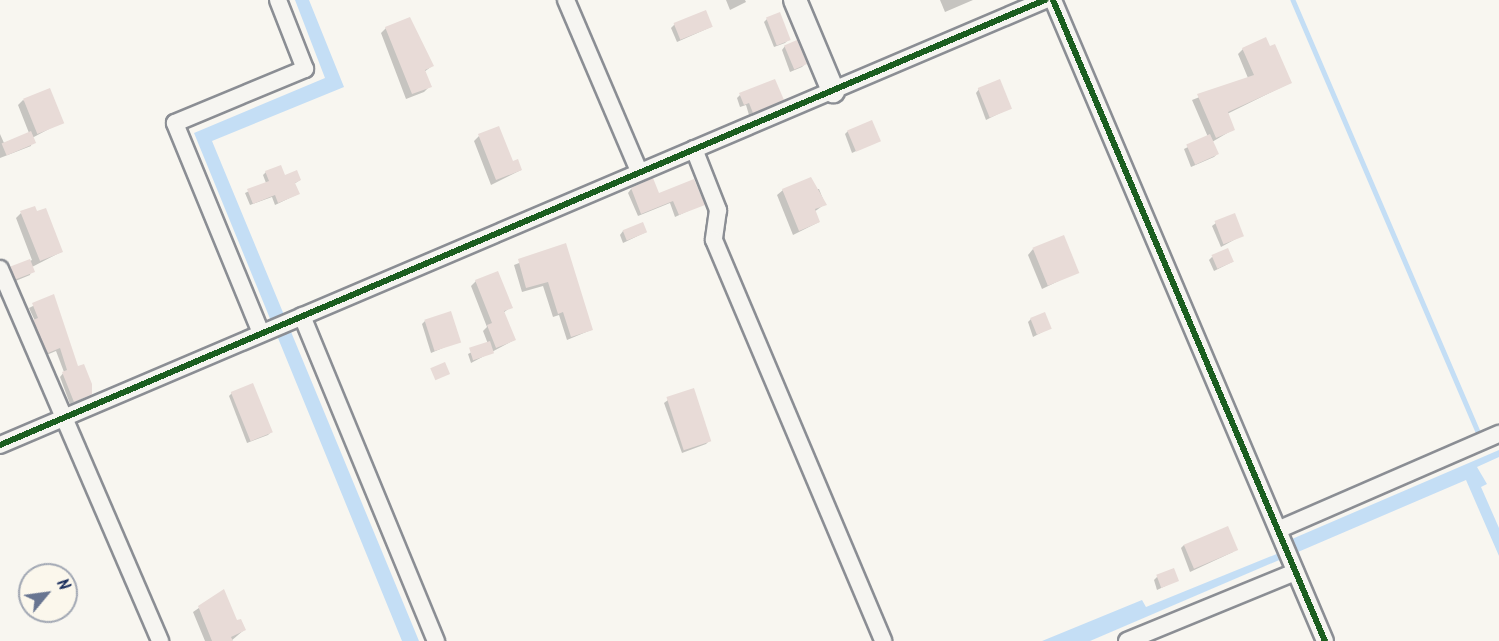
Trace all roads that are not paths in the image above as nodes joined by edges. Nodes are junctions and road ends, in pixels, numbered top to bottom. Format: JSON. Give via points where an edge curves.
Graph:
{"nodes":[{"id":1,"x":278,"y":0,"type":"edge"},
{"id":2,"x":566,"y":0,"type":"edge"},
{"id":3,"x":795,"y":0,"type":"edge"},
{"id":4,"x":1045,"y":0,"type":"edge"},
{"id":5,"x":1053,"y":0,"type":"edge"},
{"id":6,"x":833,"y":90,"type":"junction"},
{"id":7,"x":694,"y":149,"type":"junction"},
{"id":8,"x":639,"y":171,"type":"junction"},
{"id":9,"x":0,"y":269,"type":"edge"},
{"id":10,"x":295,"y":319,"type":"junction"},
{"id":11,"x":267,"y":331,"type":"junction"},
{"id":12,"x":66,"y":417,"type":"junction"},
{"id":13,"x":1499,"y":434,"type":"edge"},
{"id":14,"x":0,"y":445,"type":"edge"},
{"id":15,"x":1288,"y":550,"type":"junction"},
{"id":16,"x":160,"y":641,"type":"edge"},
{"id":17,"x":436,"y":641,"type":"edge"},
{"id":18,"x":883,"y":641,"type":"edge"},
{"id":19,"x":1127,"y":641,"type":"edge"},
{"id":20,"x":1325,"y":641,"type":"edge"}],
"edges":[{"from":1,"to":11,"type":"street","via":[[305,69],[175,123]]},
{"from":2,"to":8,"type":"street"},
{"from":3,"to":6,"type":"street"},
{"from":4,"to":6,"type":"street"},
{"from":5,"to":15,"type":"street"},
{"from":6,"to":7,"type":"street"},
{"from":7,"to":8,"type":"street"},
{"from":7,"to":18,"type":"street","via":[[718,210],[714,240]]},
{"from":8,"to":10,"type":"street"},
{"from":9,"to":12,"type":"street","via":[[58,411]]},
{"from":10,"to":11,"type":"street"},
{"from":10,"to":17,"type":"street"},
{"from":11,"to":12,"type":"street"},
{"from":12,"to":14,"type":"street"},
{"from":12,"to":16,"type":"street"},
{"from":13,"to":15,"type":"street"},
{"from":15,"to":19,"type":"street"},
{"from":15,"to":20,"type":"street"}]}
